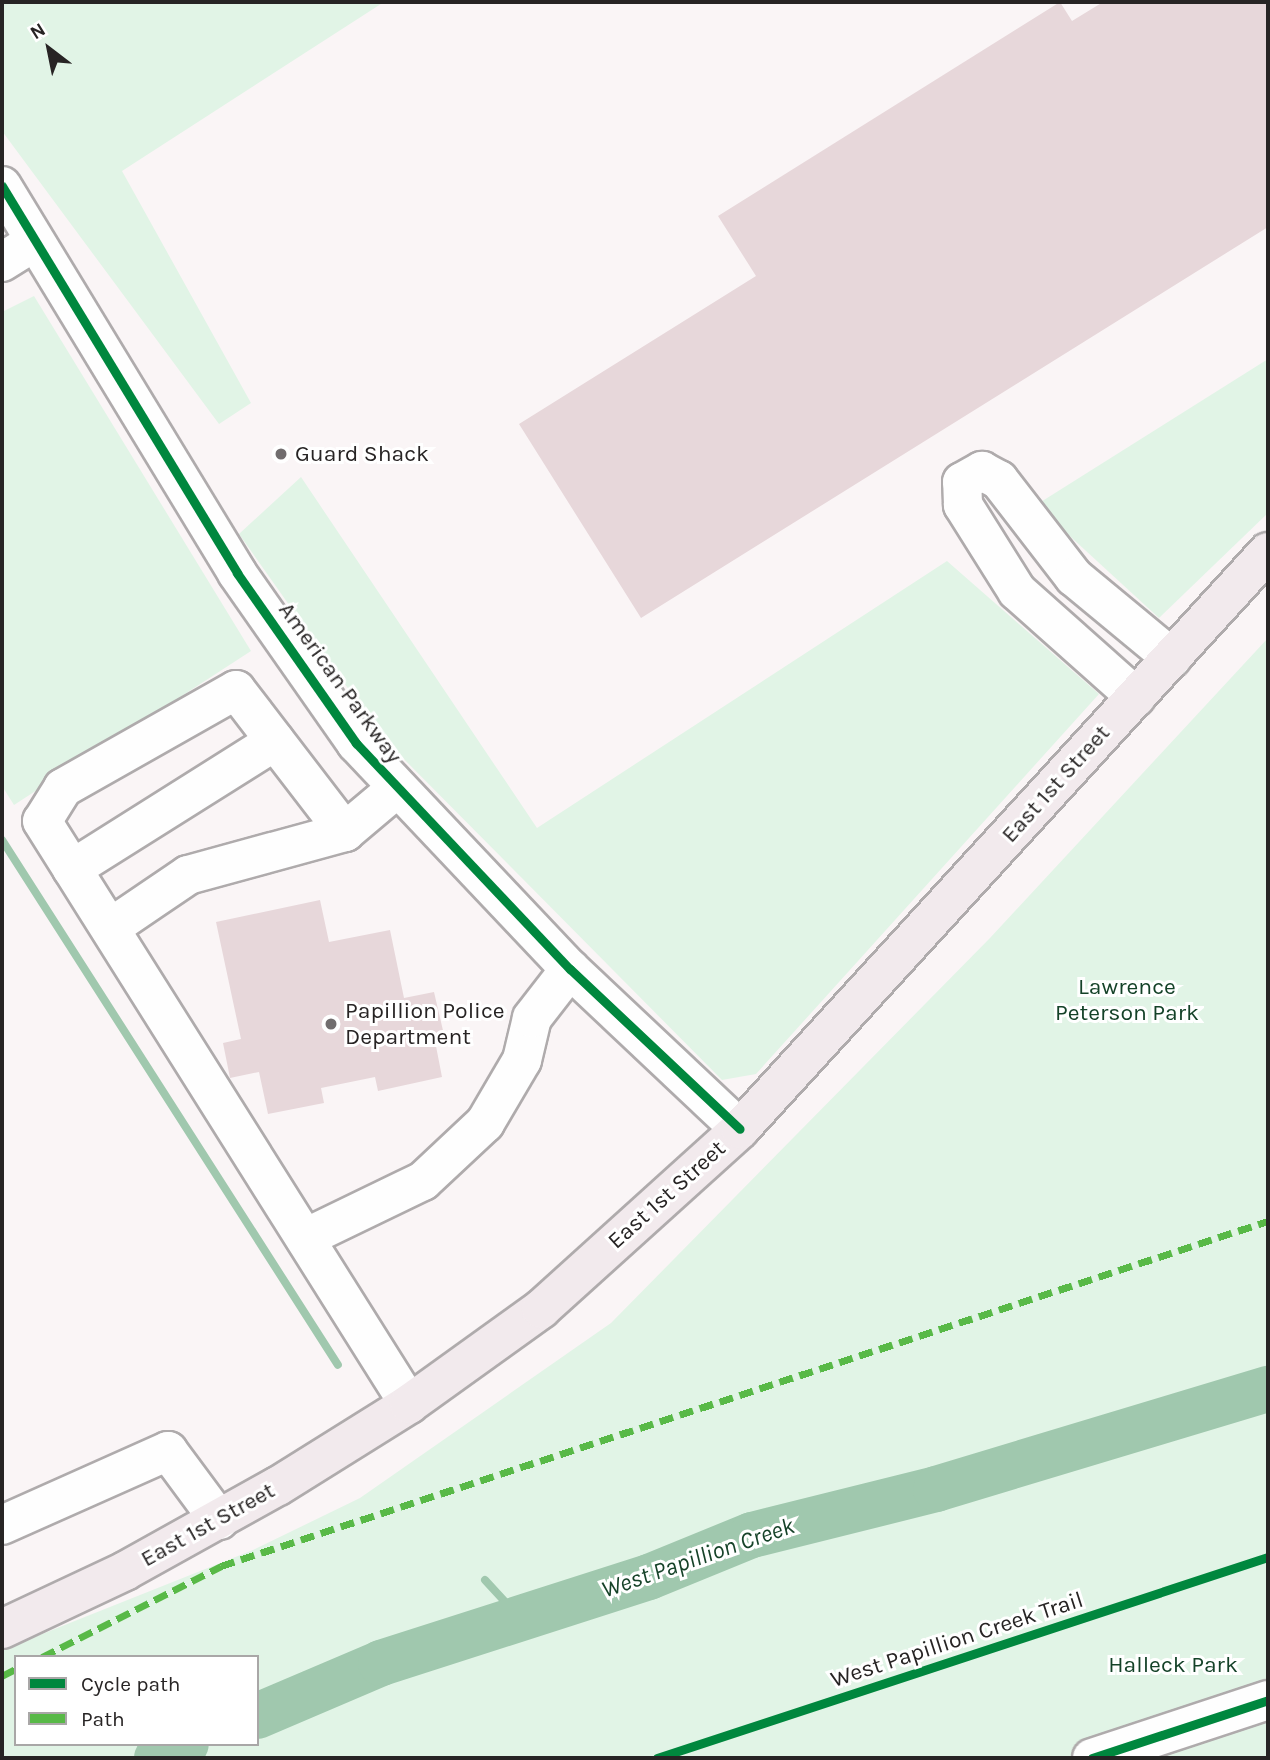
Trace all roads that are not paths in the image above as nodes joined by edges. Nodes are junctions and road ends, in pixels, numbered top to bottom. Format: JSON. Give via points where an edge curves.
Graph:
{"nodes":[{"id":1,"x":2,"y":186,"type":"edge"},
{"id":2,"x":17,"y":252,"type":"edge"},
{"id":3,"x":1268,"y":552,"type":"edge"},
{"id":4,"x":1172,"y":658,"type":"junction"},
{"id":5,"x":1136,"y":697,"type":"junction"},
{"id":6,"x":275,"y":741,"type":"junction"},
{"id":7,"x":396,"y":789,"type":"junction"},
{"id":8,"x":345,"y":832,"type":"junction"},
{"id":9,"x":72,"y":869,"type":"junction"},
{"id":10,"x":110,"y":928,"type":"junction"},
{"id":11,"x":570,"y":969,"type":"junction"},
{"id":12,"x":740,"y":1129,"type":"junction"},
{"id":13,"x":305,"y":1238,"type":"junction"},
{"id":14,"x":409,"y":1404,"type":"junction"},
{"id":15,"x":219,"y":1520,"type":"junction"},
{"id":16,"x":2,"y":1525,"type":"edge"},
{"id":17,"x":2,"y":1629,"type":"edge"},
{"id":18,"x":1268,"y":1700,"type":"edge"},
{"id":19,"x":1092,"y":1758,"type":"edge"}],
"edges":[{"from":1,"to":2,"type":"street","name":"American Parkway"},
{"from":2,"to":7,"type":"street","name":"American Parkway","via":[[356,743]]},
{"from":3,"to":4,"type":"main road","name":"East 1st Street"},
{"from":4,"to":5,"type":"main road","name":"East 1st Street"},
{"from":4,"to":5,"type":"street","via":[[1073,577],[999,480],[982,471],[962,482],[963,505],[1017,591]]},
{"from":5,"to":12,"type":"main road","name":"East 1st Street"},
{"from":6,"to":8,"type":"street"},
{"from":6,"to":9,"type":"street"},
{"from":6,"to":9,"type":"street","via":[[236,690],[63,788],[42,821]]},
{"from":7,"to":8,"type":"street"},
{"from":7,"to":11,"type":"street","name":"American Parkway"},
{"from":8,"to":10,"type":"street","via":[[188,875]]},
{"from":9,"to":10,"type":"street"},
{"from":10,"to":13,"type":"street"},
{"from":11,"to":12,"type":"street","name":"American Parkway"},
{"from":11,"to":13,"type":"street","via":[[532,1018],[522,1060],[485,1123],[423,1181]]},
{"from":12,"to":14,"type":"main road","name":"East 1st Street","via":[[541,1309]]},
{"from":13,"to":14,"type":"street"},
{"from":14,"to":15,"type":"main road","name":"East 1st Street"},
{"from":15,"to":16,"type":"street","via":[[168,1451]]},
{"from":15,"to":17,"type":"main road","name":"East 1st Street"},
{"from":18,"to":19,"type":"street"}]}
